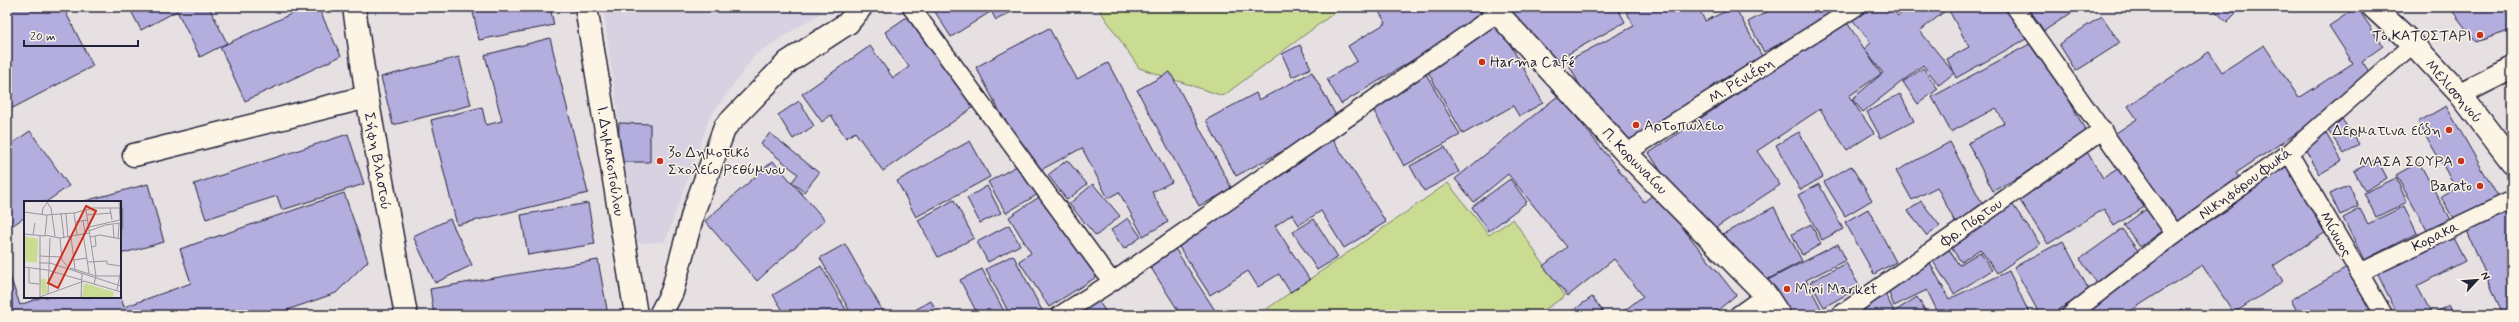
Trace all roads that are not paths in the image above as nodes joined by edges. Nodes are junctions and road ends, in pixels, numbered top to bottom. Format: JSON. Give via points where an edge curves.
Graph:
{"nodes":[{"id":1,"x":354,"y":7,"type":"edge"},
{"id":2,"x":586,"y":7,"type":"edge"},
{"id":3,"x":862,"y":7,"type":"edge"},
{"id":4,"x":912,"y":7,"type":"edge"},
{"id":5,"x":1856,"y":7,"type":"edge"},
{"id":6,"x":2015,"y":7,"type":"edge"},
{"id":7,"x":2373,"y":7,"type":"edge"},
{"id":8,"x":1494,"y":10,"type":"edge"},
{"id":9,"x":2413,"y":44,"type":"junction"},
{"id":10,"x":2512,"y":68,"type":"edge"},
{"id":11,"x":2460,"y":94,"type":"junction"},
{"id":12,"x":367,"y":97,"type":"junction"},
{"id":13,"x":2103,"y":130,"type":"junction"},
{"id":14,"x":1626,"y":153,"type":"junction"},
{"id":15,"x":2289,"y":153,"type":"junction"},
{"id":16,"x":134,"y":155,"type":"dead end"},
{"id":17,"x":2512,"y":162,"type":"edge"},
{"id":18,"x":2512,"y":200,"type":"edge"},
{"id":19,"x":2175,"y":234,"type":"junction"},
{"id":20,"x":2359,"y":273,"type":"junction"},
{"id":21,"x":1112,"y":282,"type":"junction"},
{"id":22,"x":1766,"y":295,"type":"junction"},
{"id":23,"x":406,"y":315,"type":"edge"},
{"id":24,"x":636,"y":315,"type":"edge"},
{"id":25,"x":660,"y":315,"type":"edge"},
{"id":26,"x":1060,"y":315,"type":"edge"},
{"id":27,"x":1738,"y":315,"type":"edge"},
{"id":28,"x":1779,"y":315,"type":"edge"},
{"id":29,"x":1840,"y":315,"type":"edge"},
{"id":30,"x":2070,"y":315,"type":"edge"},
{"id":31,"x":2384,"y":315,"type":"edge"}],
"edges":[{"from":1,"to":12,"type":"street","name":"Σήφη Βλαστού"},
{"from":2,"to":24,"type":"street","name":"Ι. Δημακοπούλου"},
{"from":3,"to":25,"type":"street","via":[[848,23],[788,62],[725,127],[694,210],[672,292]]},
{"from":4,"to":21,"type":"lane"},
{"from":5,"to":14,"type":"lane","name":"Μ. Ρενιέρη"},
{"from":6,"to":13,"type":"lane"},
{"from":7,"to":9,"type":"street","name":"Μελισσηνού"},
{"from":8,"to":14,"type":"street","name":"Π. Κορωναίου"},
{"from":8,"to":21,"type":"lane"},
{"from":9,"to":11,"type":"street","name":"Μελισσηνού"},
{"from":9,"to":15,"type":"lane","name":"Νικηφόρου Φωκά"},
{"from":10,"to":11,"type":"street"},
{"from":11,"to":17,"type":"street","name":"Μελισσηνού"},
{"from":12,"to":16,"type":"street"},
{"from":12,"to":23,"type":"street","name":"Σήφη Βλαστού"},
{"from":13,"to":19,"type":"lane"},
{"from":13,"to":29,"type":"lane","name":"Φρ. Πόρτου"},
{"from":14,"to":22,"type":"street","name":"Π. Κορωναίου"},
{"from":15,"to":19,"type":"lane","name":"Νικηφόρου Φωκά"},
{"from":15,"to":20,"type":"lane","name":"Μίνωος"},
{"from":18,"to":20,"type":"lane","name":"Κoρακα"},
{"from":19,"to":30,"type":"lane","name":"Νικηφόρου Φωκά"},
{"from":20,"to":31,"type":"lane","name":"Μίνωος"},
{"from":21,"to":26,"type":"lane"},
{"from":22,"to":27,"type":"lane"},
{"from":22,"to":28,"type":"street","name":"Π. Κορωναίου"}]}
